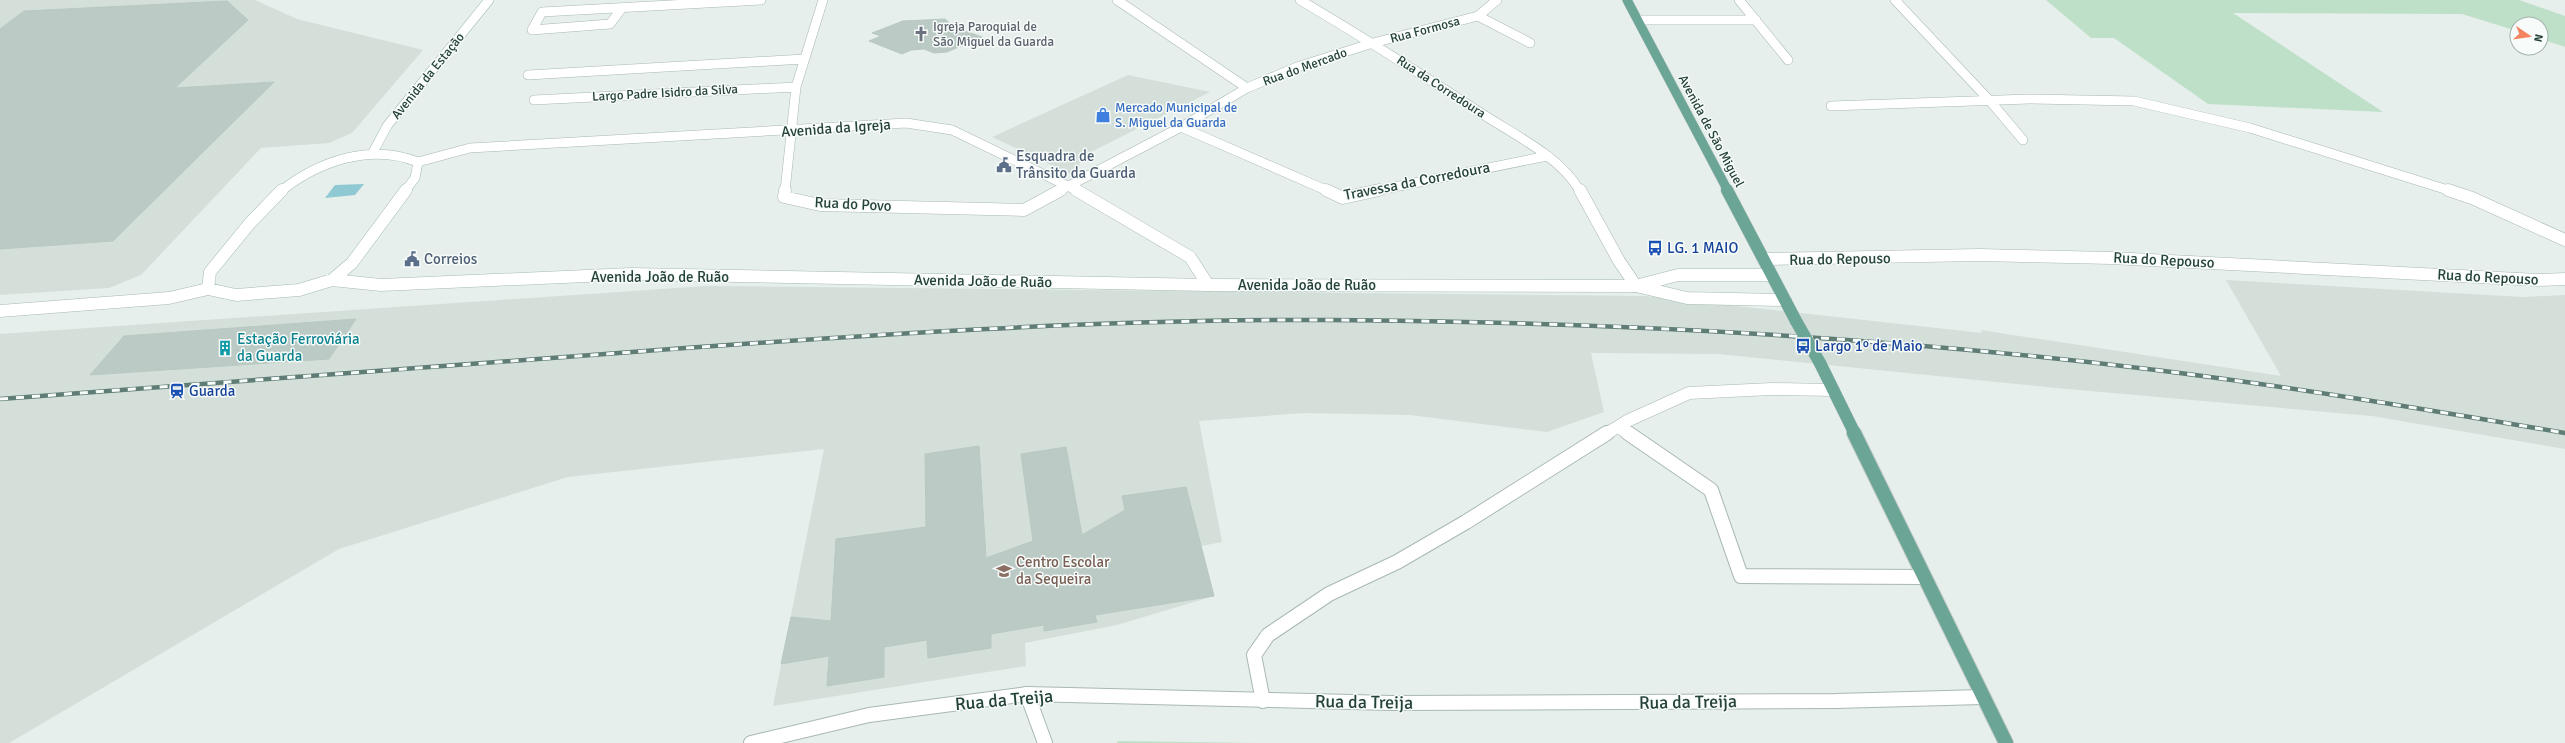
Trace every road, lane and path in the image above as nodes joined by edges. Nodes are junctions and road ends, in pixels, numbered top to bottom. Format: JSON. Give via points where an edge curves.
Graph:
{"nodes":[{"id":1,"x":490,"y":0,"type":"edge"},
{"id":2,"x":761,"y":0,"type":"edge"},
{"id":3,"x":823,"y":0,"type":"edge"},
{"id":4,"x":1117,"y":0,"type":"edge"},
{"id":5,"x":1300,"y":0,"type":"edge"},
{"id":6,"x":1497,"y":0,"type":"edge"},
{"id":7,"x":1627,"y":0,"type":"edge"},
{"id":8,"x":1739,"y":0,"type":"edge"},
{"id":9,"x":1894,"y":0,"type":"edge"},
{"id":10,"x":622,"y":8,"type":"junction"},
{"id":11,"x":1478,"y":16,"type":"junction"},
{"id":12,"x":1638,"y":20,"type":"junction"},
{"id":13,"x":1756,"y":20,"type":"junction"},
{"id":14,"x":1373,"y":43,"type":"junction"},
{"id":15,"x":1530,"y":43,"type":"dead end"},
{"id":16,"x":804,"y":59,"type":"junction"},
{"id":17,"x":1788,"y":60,"type":"dead end"},
{"id":18,"x":528,"y":75,"type":"dead end"},
{"id":19,"x":796,"y":86,"type":"junction"},
{"id":20,"x":1247,"y":88,"type":"junction"},
{"id":21,"x":534,"y":100,"type":"dead end"},
{"id":22,"x":1990,"y":101,"type":"junction"},
{"id":23,"x":1831,"y":106,"type":"dead end"},
{"id":24,"x":1181,"y":127,"type":"junction"},
{"id":25,"x":791,"y":131,"type":"junction"},
{"id":26,"x":2023,"y":140,"type":"dead end"},
{"id":27,"x":372,"y":154,"type":"junction"},
{"id":28,"x":1547,"y":156,"type":"junction"},
{"id":29,"x":418,"y":162,"type":"junction"},
{"id":30,"x":1070,"y":187,"type":"junction"},
{"id":31,"x":2565,"y":240,"type":"edge"},
{"id":32,"x":1763,"y":260,"type":"junction"},
{"id":33,"x":1771,"y":275,"type":"junction"},
{"id":34,"x":2565,"y":279,"type":"edge"},
{"id":35,"x":332,"y":280,"type":"junction"},
{"id":36,"x":1208,"y":285,"type":"junction"},
{"id":37,"x":1636,"y":286,"type":"junction"},
{"id":38,"x":208,"y":289,"type":"junction"},
{"id":39,"x":1785,"y":300,"type":"junction"},
{"id":40,"x":0,"y":311,"type":"edge"},
{"id":41,"x":1833,"y":390,"type":"junction"},
{"id":42,"x":1618,"y":427,"type":"junction"},
{"id":43,"x":1924,"y":577,"type":"junction"},
{"id":44,"x":1027,"y":694,"type":"junction"},
{"id":45,"x":1982,"y":697,"type":"junction"},
{"id":46,"x":1263,"y":701,"type":"junction"},
{"id":47,"x":750,"y":743,"type":"edge"},
{"id":48,"x":1045,"y":743,"type":"edge"},
{"id":49,"x":2006,"y":743,"type":"edge"}],
"edges":[{"from":1,"to":27,"type":"street","name":"Avenida da Estação","via":[[387,126]]},
{"from":2,"to":10,"type":"street"},
{"from":3,"to":16,"type":"street","name":"Rua do Povo"},
{"from":4,"to":20,"type":"street"},
{"from":5,"to":14,"type":"street","name":"Rua da Corredoura"},
{"from":6,"to":11,"type":"street","name":"Rua Formosa"},
{"from":7,"to":12,"type":"main road","name":"Avenida de São Miguel"},
{"from":8,"to":13,"type":"street"},
{"from":9,"to":22,"type":"street"},
{"from":10,"to":10,"type":"street","via":[[542,12],[532,30],[610,24]]},
{"from":11,"to":14,"type":"street","name":"Rua Formosa"},
{"from":11,"to":15,"type":"street","name":"Rua Formosa"},
{"from":12,"to":13,"type":"street"},
{"from":12,"to":32,"type":"main road","name":"Avenida de São Miguel"},
{"from":13,"to":17,"type":"street"},
{"from":14,"to":20,"type":"street","name":"Rua do Mercado","via":[[1297,67]]},
{"from":14,"to":28,"type":"street","name":"Rua da Corredoura"},
{"from":16,"to":18,"type":"street"},
{"from":16,"to":19,"type":"street","name":"Rua do Povo"},
{"from":19,"to":21,"type":"street","name":"Largo Padre Isidro da Silva"},
{"from":19,"to":25,"type":"street","name":"Rua do Povo"},
{"from":20,"to":24,"type":"street","name":"Rua do Mercado"},
{"from":22,"to":23,"type":"street"},
{"from":22,"to":26,"type":"street"},
{"from":22,"to":31,"type":"street","via":[[2134,101],[2250,128],[2472,198]]},
{"from":24,"to":28,"type":"street","name":"Travessa da Corredoura","via":[[1343,198]]},
{"from":24,"to":30,"type":"street","name":"Rua do Mercado"},
{"from":25,"to":29,"type":"street","name":"Avenida da Igreja","via":[[470,148]]},
{"from":25,"to":30,"type":"street","name":"Avenida da Igreja","via":[[906,123],[952,130]]},
{"from":25,"to":30,"type":"street","name":"Rua do Povo","via":[[784,197],[820,205],[1024,210]]},
{"from":27,"to":29,"type":"street","via":[[401,155]]},
{"from":27,"to":38,"type":"street","via":[[332,161],[280,191],[210,272]]},
{"from":28,"to":37,"type":"street","name":"Rua da Corredoura","via":[[1575,182],[1618,261]]},
{"from":29,"to":35,"type":"street","via":[[415,178],[352,263]]},
{"from":30,"to":36,"type":"street","name":"Avenida da Igreja","via":[[1190,257]]},
{"from":32,"to":33,"type":"main road","name":"Avenida de São Miguel"},
{"from":32,"to":34,"type":"street","name":"Rua do Repouso","via":[[1973,255],[2053,256],[2159,259],[2538,280]]},
{"from":33,"to":37,"type":"street","via":[[1678,275]]},
{"from":33,"to":39,"type":"main road","name":"Avenida de São Miguel"},
{"from":35,"to":36,"type":"street","name":"Avenida João de Ruão","via":[[381,285],[631,274]]},
{"from":35,"to":38,"type":"street","via":[[299,290],[236,295]]},
{"from":36,"to":37,"type":"street","name":"Avenida João de Ruão"},
{"from":37,"to":39,"type":"street","via":[[1687,298]]},
{"from":38,"to":40,"type":"street","via":[[169,298]]},
{"from":39,"to":41,"type":"main road","name":"Avenida de São Miguel","bridge":true},
{"from":41,"to":42,"type":"street","via":[[1771,389],[1689,393]]},
{"from":41,"to":43,"type":"main road","name":"Avenida de São Miguel"},
{"from":42,"to":43,"type":"street","via":[[1711,490],[1740,576]]},
{"from":42,"to":46,"type":"street","via":[[1396,562],[1329,594],[1268,635],[1254,655]]},
{"from":43,"to":45,"type":"main road","name":"Avenida de São Miguel"},
{"from":44,"to":46,"type":"street","name":"Rua da Treija"},
{"from":44,"to":47,"type":"street","name":"Rua da Treija","via":[[869,715]]},
{"from":44,"to":48,"type":"street"},
{"from":45,"to":46,"type":"street","name":"Rua da Treija","via":[[1558,703]]},
{"from":45,"to":49,"type":"main road","name":"Avenida de São Miguel"}]}
